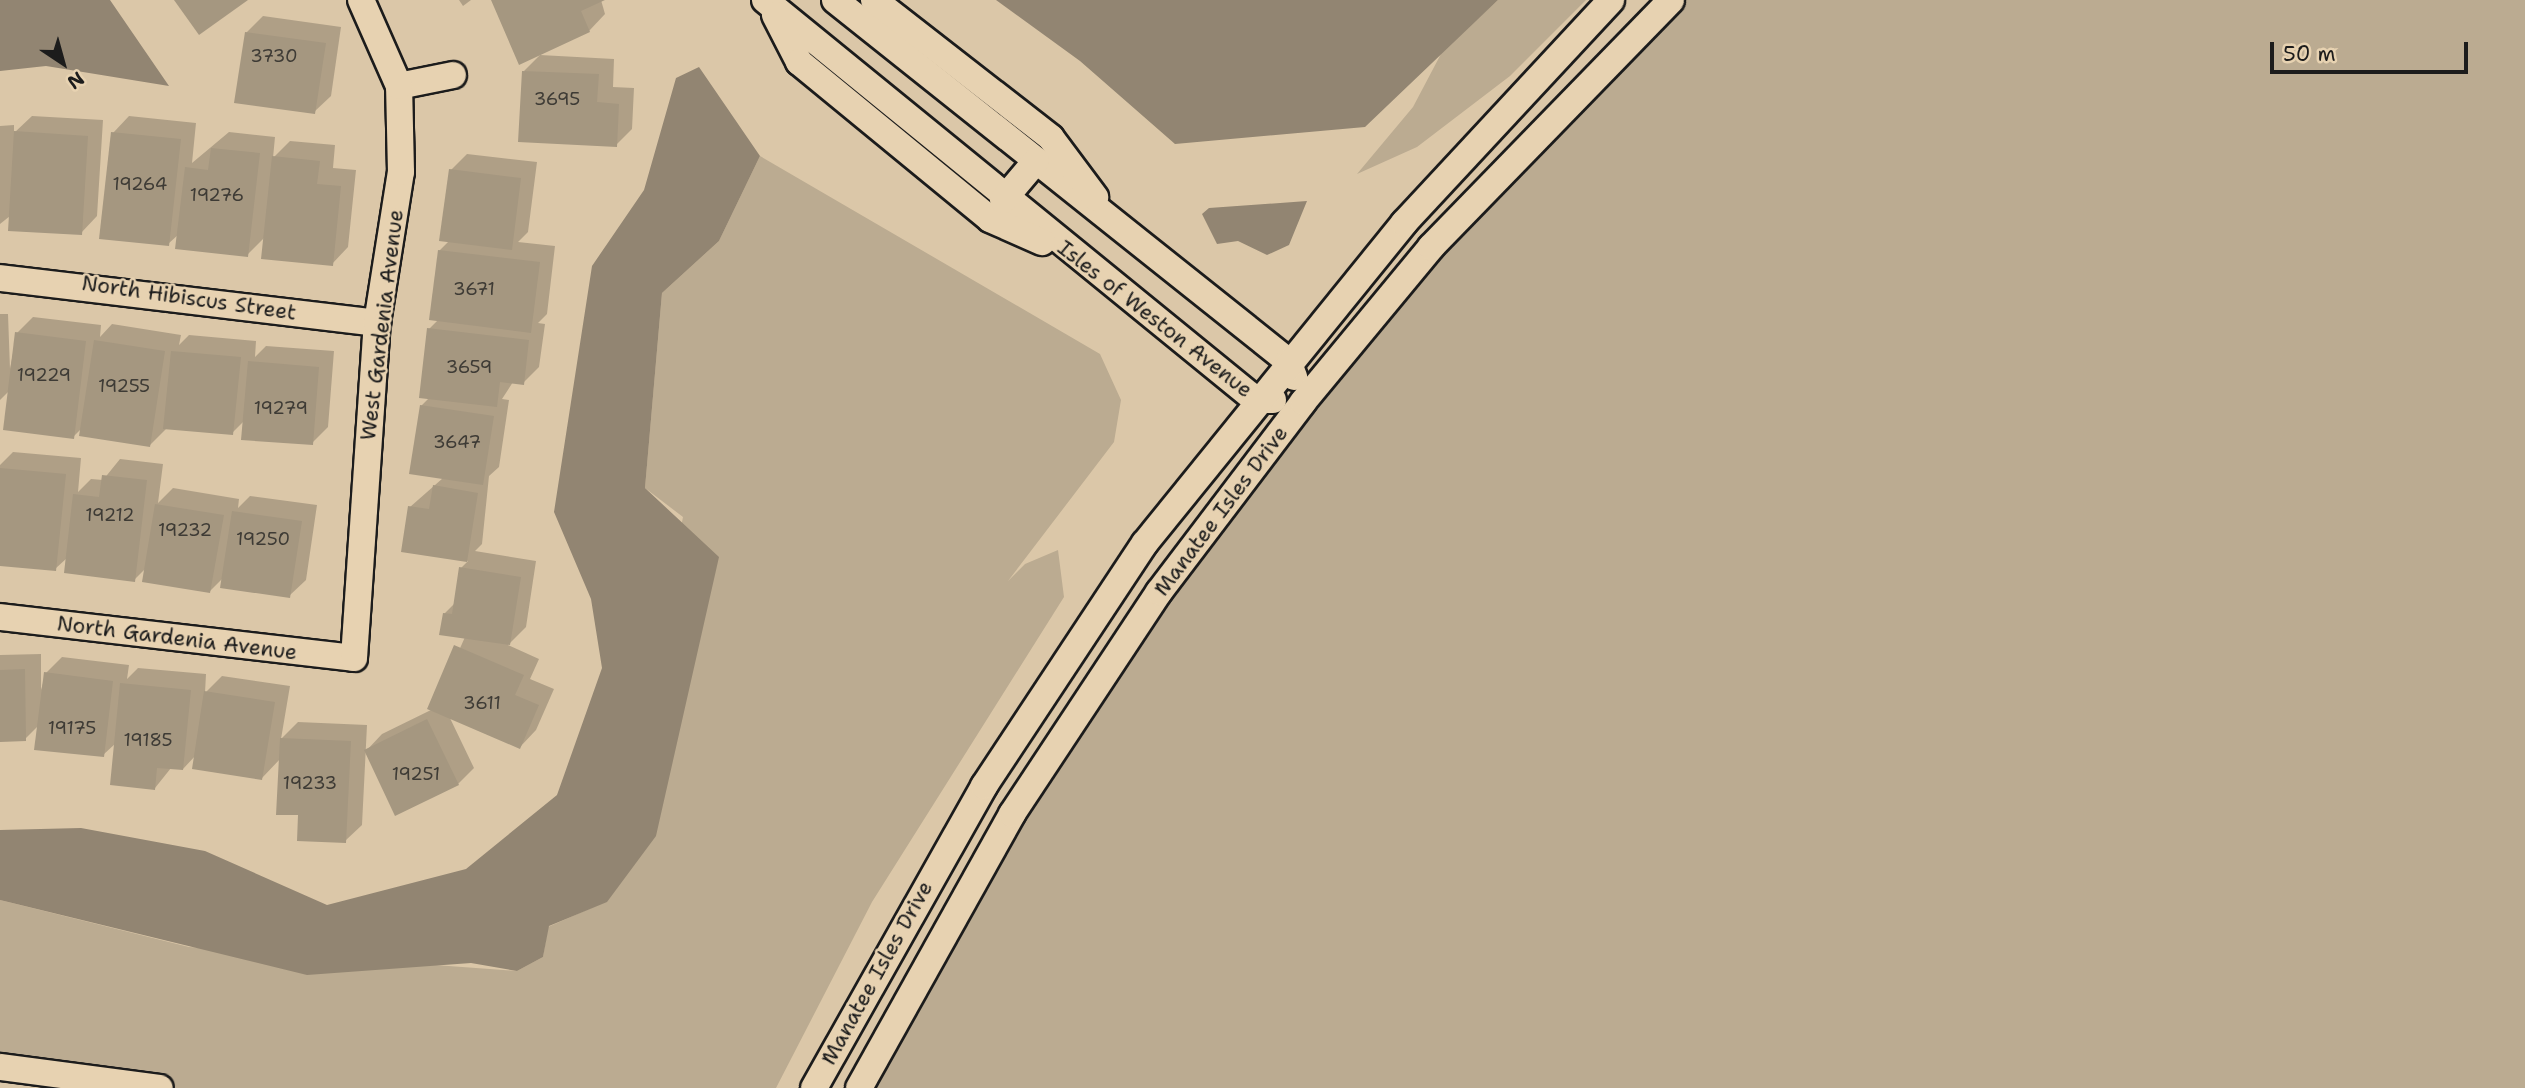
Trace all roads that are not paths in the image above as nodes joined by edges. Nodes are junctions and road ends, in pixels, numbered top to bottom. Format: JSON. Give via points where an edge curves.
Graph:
{"nodes":[{"id":1,"x":361,"y":0,"type":"edge"},
{"id":2,"x":835,"y":0,"type":"edge"},
{"id":3,"x":874,"y":0,"type":"edge"},
{"id":4,"x":1611,"y":0,"type":"edge"},
{"id":5,"x":1671,"y":0,"type":"edge"},
{"id":6,"x":767,"y":2,"type":"edge"},
{"id":7,"x":887,"y":44,"type":"junction"},
{"id":8,"x":453,"y":75,"type":"dead end"},
{"id":9,"x":400,"y":86,"type":"junction"},
{"id":10,"x":851,"y":88,"type":"junction"},
{"id":11,"x":1036,"y":160,"type":"junction"},
{"id":12,"x":1003,"y":200,"type":"junction"},
{"id":13,"x":1112,"y":222,"type":"junction"},
{"id":14,"x":1077,"y":258,"type":"junction"},
{"id":15,"x":0,"y":278,"type":"edge"},
{"id":16,"x":377,"y":323,"type":"junction"},
{"id":17,"x":1288,"y":361,"type":"junction"},
{"id":18,"x":1256,"y":400,"type":"junction"},
{"id":19,"x":1303,"y":401,"type":"junction"},
{"id":20,"x":0,"y":617,"type":"edge"},
{"id":21,"x":354,"y":658,"type":"joint"},
{"id":22,"x":0,"y":1067,"type":"edge"},
{"id":23,"x":160,"y":1088,"type":"edge"},
{"id":24,"x":814,"y":1088,"type":"edge"},
{"id":25,"x":859,"y":1088,"type":"edge"}],
"edges":[{"from":1,"to":9,"type":"street","name":"West Gardenia Avenue"},
{"from":2,"to":7,"type":"street"},
{"from":3,"to":13,"type":"street","via":[[1051,138]]},
{"from":4,"to":17,"type":"street","name":"Manatee Isles Drive","via":[[1481,136]]},
{"from":5,"to":19,"type":"street","name":"Manatee Isles Drive","via":[[1449,227]]},
{"from":6,"to":10,"type":"street","name":"Isles of Weston Avenue"},
{"from":7,"to":10,"type":"street"},
{"from":7,"to":11,"type":"street"},
{"from":8,"to":9,"type":"street"},
{"from":9,"to":16,"type":"street","name":"West Gardenia Avenue","via":[[401,172]]},
{"from":10,"to":12,"type":"street","name":"Isles of Weston Avenue"},
{"from":10,"to":14,"type":"street","via":[[990,219]]},
{"from":11,"to":12,"type":"street"},
{"from":11,"to":13,"type":"street"},
{"from":12,"to":14,"type":"street","name":"Isles of Weston Avenue"},
{"from":13,"to":17,"type":"street"},
{"from":14,"to":18,"type":"street","name":"Isles of Weston Avenue"},
{"from":15,"to":16,"type":"street","name":"North Hibiscus Street"},
{"from":16,"to":21,"type":"street","name":"West Gardenia Avenue"},
{"from":17,"to":18,"type":"street","name":"Manatee Isles Drive"},
{"from":17,"to":19,"type":"street"},
{"from":18,"to":19,"type":"street","name":"Isles of Weston Avenue"},
{"from":18,"to":24,"type":"street","name":"Manatee Isles Drive","via":[[1145,543],[1046,689],[895,936]]},
{"from":19,"to":25,"type":"street","name":"Manatee Isles Drive","via":[[1076,714],[929,955]]},
{"from":20,"to":21,"type":"street","name":"North Gardenia Avenue"},
{"from":22,"to":23,"type":"street"}]}
